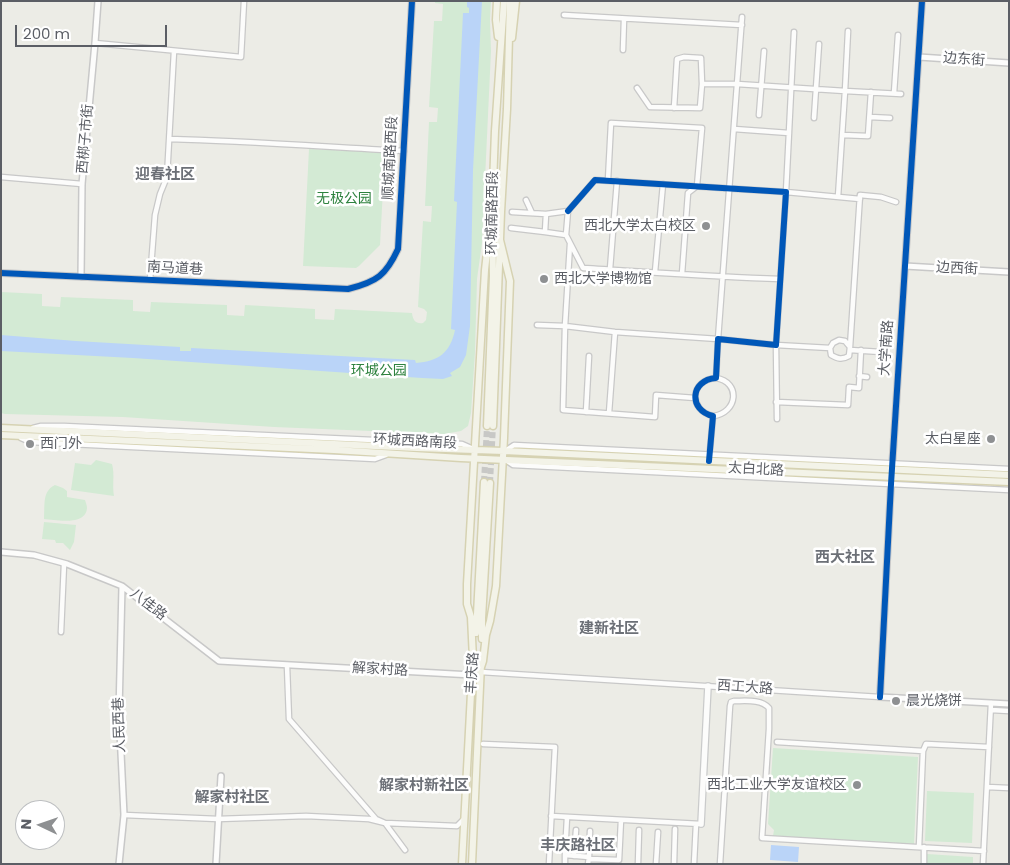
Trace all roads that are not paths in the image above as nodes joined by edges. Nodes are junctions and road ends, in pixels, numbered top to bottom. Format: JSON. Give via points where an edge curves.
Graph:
{"nodes":[{"id":1,"x":98,"y":1,"type":"edge"},
{"id":2,"x":244,"y":1,"type":"edge"},
{"id":3,"x":412,"y":1,"type":"edge"},
{"id":4,"x":497,"y":1,"type":"edge"},
{"id":5,"x":504,"y":1,"type":"edge"},
{"id":6,"x":510,"y":1,"type":"edge"},
{"id":7,"x":516,"y":1,"type":"edge"},
{"id":8,"x":922,"y":1,"type":"edge"},
{"id":9,"x":564,"y":15,"type":"dead end"},
{"id":10,"x":742,"y":17,"type":"dead end"},
{"id":11,"x":624,"y":18,"type":"junction"},
{"id":12,"x":742,"y":25,"type":"junction"},
{"id":13,"x":848,"y":31,"type":"dead end"},
{"id":14,"x":794,"y":32,"type":"dead end"},
{"id":15,"x":898,"y":35,"type":"dead end"},
{"id":16,"x":95,"y":43,"type":"junction"},
{"id":17,"x":818,"y":44,"type":"dead end"},
{"id":18,"x":500,"y":50,"type":"junction"},
{"id":19,"x":623,"y":50,"type":"dead end"},
{"id":20,"x":174,"y":51,"type":"junction"},
{"id":21,"x":764,"y":51,"type":"dead end"},
{"id":22,"x":919,"y":57,"type":"junction"},
{"id":23,"x":1009,"y":63,"type":"edge"},
{"id":24,"x":508,"y":74,"type":"junction"},
{"id":25,"x":702,"y":84,"type":"junction"},
{"id":26,"x":737,"y":84,"type":"junction"},
{"id":27,"x":761,"y":86,"type":"junction"},
{"id":28,"x":637,"y":88,"type":"dead end"},
{"id":29,"x":791,"y":88,"type":"junction"},
{"id":30,"x":816,"y":89,"type":"junction"},
{"id":31,"x":845,"y":91,"type":"junction"},
{"id":32,"x":872,"y":92,"type":"junction"},
{"id":33,"x":894,"y":94,"type":"junction"},
{"id":34,"x":901,"y":94,"type":"dead end"},
{"id":35,"x":674,"y":108,"type":"junction"},
{"id":36,"x":760,"y":115,"type":"dead end"},
{"id":37,"x":870,"y":117,"type":"junction"},
{"id":38,"x":814,"y":118,"type":"dead end"},
{"id":39,"x":890,"y":118,"type":"dead end"},
{"id":40,"x":734,"y":129,"type":"junction"},
{"id":41,"x":789,"y":133,"type":"junction"},
{"id":42,"x":842,"y":135,"type":"junction"},
{"id":43,"x":170,"y":139,"type":"junction"},
{"id":44,"x":404,"y":151,"type":"junction"},
{"id":45,"x":1,"y":177,"type":"edge"},
{"id":46,"x":608,"y":180,"type":"junction"},
{"id":47,"x":617,"y":181,"type":"junction"},
{"id":48,"x":82,"y":184,"type":"junction"},
{"id":49,"x":663,"y":184,"type":"junction"},
{"id":50,"x":697,"y":186,"type":"junction"},
{"id":51,"x":730,"y":188,"type":"junction"},
{"id":52,"x":786,"y":192,"type":"junction"},
{"id":53,"x":838,"y":197,"type":"junction"},
{"id":54,"x":860,"y":199,"type":"junction"},
{"id":55,"x":526,"y":200,"type":"dead end"},
{"id":56,"x":896,"y":202,"type":"dead end"},
{"id":57,"x":512,"y":212,"type":"dead end"},
{"id":58,"x":568,"y":212,"type":"junction"},
{"id":59,"x":532,"y":213,"type":"junction"},
{"id":60,"x":546,"y":214,"type":"junction"},
{"id":61,"x":492,"y":226,"type":"junction"},
{"id":62,"x":511,"y":228,"type":"dead end"},
{"id":63,"x":545,"y":232,"type":"junction"},
{"id":64,"x":566,"y":236,"type":"junction"},
{"id":65,"x":500,"y":240,"type":"junction"},
{"id":66,"x":570,"y":244,"type":"junction"},
{"id":67,"x":905,"y":266,"type":"junction"},
{"id":68,"x":610,"y":270,"type":"junction"},
{"id":69,"x":655,"y":272,"type":"junction"},
{"id":70,"x":1009,"y":272,"type":"edge"},
{"id":71,"x":1,"y":273,"type":"edge"},
{"id":72,"x":682,"y":274,"type":"junction"},
{"id":73,"x":82,"y":277,"type":"junction"},
{"id":74,"x":724,"y":278,"type":"junction"},
{"id":75,"x":780,"y":279,"type":"junction"},
{"id":76,"x":150,"y":280,"type":"junction"},
{"id":77,"x":348,"y":289,"type":"joint"},
{"id":78,"x":537,"y":325,"type":"dead end"},
{"id":79,"x":566,"y":326,"type":"junction"},
{"id":80,"x":614,"y":332,"type":"junction"},
{"id":81,"x":718,"y":338,"type":"junction"},
{"id":82,"x":776,"y":345,"type":"junction"},
{"id":83,"x":830,"y":348,"type":"junction"},
{"id":84,"x":850,"y":348,"type":"junction"},
{"id":85,"x":861,"y":350,"type":"junction"},
{"id":86,"x":881,"y":352,"type":"dead end"},
{"id":87,"x":589,"y":356,"type":"dead end"},
{"id":88,"x":859,"y":376,"type":"junction"},
{"id":89,"x":867,"y":376,"type":"dead end"},
{"id":90,"x":716,"y":378,"type":"junction"},
{"id":91,"x":696,"y":398,"type":"junction"},
{"id":92,"x":776,"y":402,"type":"junction"},
{"id":93,"x":586,"y":412,"type":"junction"},
{"id":94,"x":609,"y":413,"type":"junction"},
{"id":95,"x":713,"y":416,"type":"junction"},
{"id":96,"x":777,"y":419,"type":"dead end"},
{"id":97,"x":1,"y":428,"type":"edge"},
{"id":98,"x":28,"y":429,"type":"junction"},
{"id":99,"x":1,"y":435,"type":"edge"},
{"id":100,"x":378,"y":440,"type":"junction"},
{"id":101,"x":364,"y":446,"type":"junction"},
{"id":102,"x":474,"y":450,"type":"junction"},
{"id":103,"x":504,"y":451,"type":"junction"},
{"id":104,"x":474,"y":458,"type":"junction"},
{"id":105,"x":710,"y":458,"type":"junction"},
{"id":106,"x":503,"y":459,"type":"junction"},
{"id":107,"x":1009,"y":469,"type":"edge"},
{"id":108,"x":892,"y":470,"type":"junction"},
{"id":109,"x":1009,"y":475,"type":"edge"},
{"id":110,"x":1009,"y":482,"type":"edge"},
{"id":111,"x":891,"y":484,"type":"junction"},
{"id":112,"x":1009,"y":490,"type":"edge"},
{"id":113,"x":1,"y":552,"type":"edge"},
{"id":114,"x":64,"y":564,"type":"junction"},
{"id":115,"x":122,"y":586,"type":"junction"},
{"id":116,"x":61,"y":632,"type":"dead end"},
{"id":117,"x":473,"y":659,"type":"junction"},
{"id":118,"x":287,"y":666,"type":"junction"},
{"id":119,"x":481,"y":669,"type":"junction"},
{"id":120,"x":472,"y":675,"type":"junction"},
{"id":121,"x":708,"y":686,"type":"junction"},
{"id":122,"x":880,"y":697,"type":"junction"},
{"id":123,"x":991,"y":703,"type":"junction"},
{"id":124,"x":1009,"y":704,"type":"edge"},
{"id":125,"x":992,"y":710,"type":"junction"},
{"id":126,"x":1009,"y":711,"type":"edge"},
{"id":127,"x":778,"y":742,"type":"dead end"},
{"id":128,"x":483,"y":744,"type":"dead end"},
{"id":129,"x":989,"y":747,"type":"junction"},
{"id":130,"x":923,"y":751,"type":"junction"},
{"id":131,"x":220,"y":776,"type":"dead end"},
{"id":132,"x":987,"y":787,"type":"junction"},
{"id":133,"x":1009,"y":788,"type":"edge"},
{"id":134,"x":124,"y":815,"type":"junction"},
{"id":135,"x":551,"y":816,"type":"junction"},
{"id":136,"x":567,"y":817,"type":"junction"},
{"id":137,"x":218,"y":819,"type":"junction"},
{"id":138,"x":464,"y":819,"type":"junction"},
{"id":139,"x":621,"y":820,"type":"junction"},
{"id":140,"x":385,"y":823,"type":"junction"},
{"id":141,"x":698,"y":824,"type":"junction"},
{"id":142,"x":675,"y":829,"type":"dead end"},
{"id":143,"x":576,"y":830,"type":"dead end"},
{"id":144,"x":639,"y":830,"type":"dead end"},
{"id":145,"x":590,"y":832,"type":"dead end"},
{"id":146,"x":658,"y":832,"type":"dead end"},
{"id":147,"x":922,"y":847,"type":"junction"},
{"id":148,"x":405,"y":850,"type":"dead end"},
{"id":149,"x":984,"y":851,"type":"junction"},
{"id":150,"x":565,"y":855,"type":"junction"},
{"id":151,"x":574,"y":856,"type":"junction"},
{"id":152,"x":588,"y":860,"type":"edge"},
{"id":153,"x":619,"y":862,"type":"edge"},
{"id":154,"x":119,"y":864,"type":"edge"},
{"id":155,"x":216,"y":864,"type":"edge"},
{"id":156,"x":462,"y":864,"type":"edge"},
{"id":157,"x":472,"y":864,"type":"edge"},
{"id":158,"x":549,"y":864,"type":"edge"},
{"id":159,"x":565,"y":864,"type":"edge"},
{"id":160,"x":638,"y":864,"type":"edge"},
{"id":161,"x":656,"y":864,"type":"edge"},
{"id":162,"x":674,"y":864,"type":"edge"},
{"id":163,"x":694,"y":864,"type":"edge"},
{"id":164,"x":720,"y":864,"type":"edge"},
{"id":165,"x":924,"y":864,"type":"edge"},
{"id":166,"x":983,"y":864,"type":"edge"}],
"edges":[{"from":1,"to":16,"type":"street","name":"西梆子市街"},
{"from":2,"to":20,"type":"street","via":[[241,57]]},
{"from":3,"to":44,"type":"street","name":"顺城南路西段"},
{"from":4,"to":18,"type":"main road"},
{"from":5,"to":18,"type":"main road","name":"环城南路西段"},
{"from":6,"to":24,"type":"main road","name":"环城南路西段"},
{"from":7,"to":24,"type":"main road","name":"环城南路西段"},
{"from":8,"to":22,"type":"street","name":"大学南路"},
{"from":9,"to":11,"type":"street"},
{"from":10,"to":12,"type":"street"},
{"from":11,"to":12,"type":"street"},
{"from":11,"to":19,"type":"street"},
{"from":12,"to":26,"type":"street"},
{"from":13,"to":31,"type":"street"},
{"from":14,"to":29,"type":"street"},
{"from":15,"to":33,"type":"street"},
{"from":16,"to":20,"type":"street"},
{"from":16,"to":48,"type":"street","name":"西梆子市街"},
{"from":17,"to":30,"type":"street"},
{"from":18,"to":61,"type":"main road","name":"环城南路西段"},
{"from":20,"to":43,"type":"street"},
{"from":21,"to":27,"type":"street"},
{"from":22,"to":23,"type":"street","name":"边东街"},
{"from":22,"to":67,"type":"street","name":"大学南路"},
{"from":24,"to":65,"type":"main road","name":"环城南路西段"},
{"from":25,"to":26,"type":"street"},
{"from":25,"to":35,"type":"street","via":[[700,108]]},
{"from":25,"to":35,"type":"street","via":[[701,58],[677,59]]},
{"from":26,"to":27,"type":"street"},
{"from":26,"to":40,"type":"street"},
{"from":27,"to":29,"type":"street"},
{"from":27,"to":36,"type":"street"},
{"from":28,"to":35,"type":"street","via":[[650,107]]},
{"from":29,"to":30,"type":"street"},
{"from":29,"to":41,"type":"street"},
{"from":30,"to":31,"type":"street"},
{"from":30,"to":38,"type":"street"},
{"from":31,"to":32,"type":"street"},
{"from":31,"to":42,"type":"street"},
{"from":32,"to":33,"type":"street"},
{"from":32,"to":37,"type":"street"},
{"from":33,"to":34,"type":"street"},
{"from":37,"to":39,"type":"street"},
{"from":37,"to":42,"type":"street","via":[[868,136]]},
{"from":40,"to":41,"type":"street"},
{"from":40,"to":51,"type":"street"},
{"from":41,"to":52,"type":"street"},
{"from":42,"to":53,"type":"street"},
{"from":43,"to":44,"type":"street"},
{"from":43,"to":76,"type":"street","via":[[167,177],[155,215]]},
{"from":44,"to":77,"type":"street","name":"顺城南路西段","via":[[398,249],[391,264],[379,277]]},
{"from":45,"to":48,"type":"street"},
{"from":46,"to":47,"type":"street"},
{"from":46,"to":50,"type":"street","via":[[612,123],[702,128]]},
{"from":46,"to":58,"type":"street","via":[[595,180]]},
{"from":47,"to":49,"type":"street"},
{"from":47,"to":68,"type":"street"},
{"from":48,"to":73,"type":"street","name":"西梆子市街"},
{"from":49,"to":50,"type":"street"},
{"from":49,"to":69,"type":"street"},
{"from":50,"to":51,"type":"street"},
{"from":50,"to":72,"type":"street","via":[[688,193]]},
{"from":51,"to":52,"type":"street"},
{"from":51,"to":74,"type":"street"},
{"from":52,"to":53,"type":"street"},
{"from":52,"to":75,"type":"street"},
{"from":53,"to":54,"type":"street"},
{"from":54,"to":56,"type":"street","via":[[860,195]]},
{"from":54,"to":84,"type":"street"},
{"from":55,"to":59,"type":"street"},
{"from":57,"to":59,"type":"street"},
{"from":58,"to":60,"type":"street"},
{"from":58,"to":64,"type":"street"},
{"from":59,"to":60,"type":"street"},
{"from":60,"to":63,"type":"street"},
{"from":61,"to":65,"type":"main road","name":"环城南路西段","via":[[490,426]]},
{"from":61,"to":102,"type":"main road","via":[[485,270]]},
{"from":62,"to":63,"type":"street"},
{"from":63,"to":64,"type":"street"},
{"from":64,"to":66,"type":"street"},
{"from":65,"to":103,"type":"main road","via":[[510,281]]},
{"from":66,"to":68,"type":"street","via":[[583,268]]},
{"from":66,"to":79,"type":"street"},
{"from":67,"to":70,"type":"street","name":"边西街"},
{"from":67,"to":108,"type":"street","name":"大学南路"},
{"from":68,"to":69,"type":"street"},
{"from":69,"to":72,"type":"street"},
{"from":71,"to":73,"type":"street","name":"南马道巷"},
{"from":72,"to":74,"type":"street"},
{"from":73,"to":76,"type":"street","name":"南马道巷"},
{"from":74,"to":75,"type":"street"},
{"from":74,"to":81,"type":"street"},
{"from":75,"to":82,"type":"street"},
{"from":76,"to":77,"type":"street","name":"南马道巷"},
{"from":78,"to":79,"type":"street"},
{"from":79,"to":80,"type":"street"},
{"from":79,"to":93,"type":"street","via":[[563,410]]},
{"from":80,"to":81,"type":"street"},
{"from":80,"to":94,"type":"street"},
{"from":81,"to":82,"type":"street"},
{"from":81,"to":90,"type":"street"},
{"from":82,"to":83,"type":"street"},
{"from":82,"to":92,"type":"street"},
{"from":83,"to":84,"type":"street","via":[[839,340],[845,341]]},
{"from":83,"to":84,"type":"street","via":[[831,355],[844,359],[849,356]]},
{"from":84,"to":85,"type":"street"},
{"from":85,"to":86,"type":"street"},
{"from":85,"to":88,"type":"street"},
{"from":87,"to":93,"type":"street"},
{"from":88,"to":89,"type":"street"},
{"from":88,"to":92,"type":"street","via":[[859,388],[849,387],[848,405]]},
{"from":90,"to":91,"type":"street","via":[[700,384]]},
{"from":90,"to":95,"type":"street","via":[[729,385],[733,398],[726,412]]},
{"from":91,"to":94,"type":"street","via":[[656,395],[654,416]]},
{"from":91,"to":95,"type":"street","via":[[698,407]]},
{"from":92,"to":96,"type":"street"},
{"from":93,"to":94,"type":"street"},
{"from":95,"to":105,"type":"street"},
{"from":97,"to":98,"type":"main road","name":"环城西路南段"},
{"from":98,"to":100,"type":"street","name":"环城西路南段","via":[[64,426]]},
{"from":98,"to":101,"type":"main road","name":"环城西路南段"},
{"from":99,"to":104,"type":"main road","name":"环城西路南段"},
{"from":100,"to":101,"type":"street"},
{"from":100,"to":102,"type":"street","name":"环城西路南段","via":[[462,444]]},
{"from":101,"to":102,"type":"main road","name":"环城西路南段"},
{"from":102,"to":103,"type":"main road","name":"太白北路"},
{"from":102,"to":104,"type":"main road"},
{"from":103,"to":105,"type":"main road","name":"太白北路"},
{"from":103,"to":106,"type":"main road"},
{"from":104,"to":106,"type":"main road","name":"环城西路南段"},
{"from":104,"to":117,"type":"main road","via":[[467,604],[471,617]]},
{"from":105,"to":108,"type":"main road","name":"太白北路"},
{"from":106,"to":108,"type":"main road","name":"太白北路"},
{"from":106,"to":111,"type":"street","via":[[513,465]]},
{"from":106,"to":119,"type":"main road","via":[[496,586]]},
{"from":107,"to":108,"type":"street"},
{"from":108,"to":109,"type":"main road","name":"太白北路"},
{"from":108,"to":110,"type":"main road","name":"太白北路"},
{"from":108,"to":111,"type":"street","name":"大学南路"},
{"from":111,"to":112,"type":"street"},
{"from":111,"to":122,"type":"street","name":"大学南路"},
{"from":113,"to":114,"type":"street","name":"八佳路","via":[[34,554]]},
{"from":114,"to":115,"type":"street","name":"八佳路"},
{"from":114,"to":116,"type":"street"},
{"from":115,"to":118,"type":"street","name":"八佳路","via":[[219,662]]},
{"from":115,"to":134,"type":"street","name":"人民西巷","via":[[118,712]]},
{"from":117,"to":119,"type":"main road","name":"丰庆路","via":[[487,482]]},
{"from":117,"to":120,"type":"main road","name":"丰庆路"},
{"from":118,"to":120,"type":"street","name":"解家村路"},
{"from":118,"to":140,"type":"street","via":[[289,719],[376,819]]},
{"from":119,"to":121,"type":"street","name":"西工大路"},
{"from":119,"to":157,"type":"main road","name":"丰庆路"},
{"from":120,"to":138,"type":"main road","name":"丰庆路"},
{"from":121,"to":122,"type":"street","name":"西工大路"},
{"from":121,"to":141,"type":"main road"},
{"from":122,"to":123,"type":"street","name":"西工大路"},
{"from":123,"to":124,"type":"street","name":"西工大路"},
{"from":123,"to":125,"type":"street"},
{"from":125,"to":126,"type":"street"},
{"from":125,"to":129,"type":"street"},
{"from":127,"to":130,"type":"street"},
{"from":128,"to":135,"type":"street","via":[[555,747]]},
{"from":129,"to":130,"type":"street","via":[[926,744]]},
{"from":129,"to":132,"type":"street"},
{"from":130,"to":147,"type":"street"},
{"from":131,"to":137,"type":"street"},
{"from":132,"to":133,"type":"street"},
{"from":132,"to":149,"type":"street"},
{"from":134,"to":137,"type":"street"},
{"from":134,"to":154,"type":"street","name":"人民西巷"},
{"from":135,"to":136,"type":"street"},
{"from":135,"to":158,"type":"street"},
{"from":136,"to":139,"type":"street"},
{"from":136,"to":150,"type":"street"},
{"from":137,"to":140,"type":"street","via":[[306,816],[369,819]]},
{"from":137,"to":155,"type":"street"},
{"from":138,"to":140,"type":"street","via":[[457,826]]},
{"from":138,"to":156,"type":"main road","name":"丰庆路"},
{"from":139,"to":141,"type":"street"},
{"from":139,"to":153,"type":"street"},
{"from":140,"to":148,"type":"street"},
{"from":141,"to":163,"type":"street"},
{"from":142,"to":162,"type":"street"},
{"from":143,"to":151,"type":"street"},
{"from":144,"to":160,"type":"street"},
{"from":145,"to":152,"type":"street"},
{"from":146,"to":161,"type":"street"},
{"from":147,"to":149,"type":"street"},
{"from":147,"to":164,"type":"street","via":[[762,838],[769,708],[758,702],[734,701],[730,706]]},
{"from":147,"to":165,"type":"street"},
{"from":149,"to":166,"type":"street"},
{"from":150,"to":151,"type":"street"},
{"from":150,"to":159,"type":"street"},
{"from":151,"to":152,"type":"street"},
{"from":152,"to":153,"type":"street"}]}
